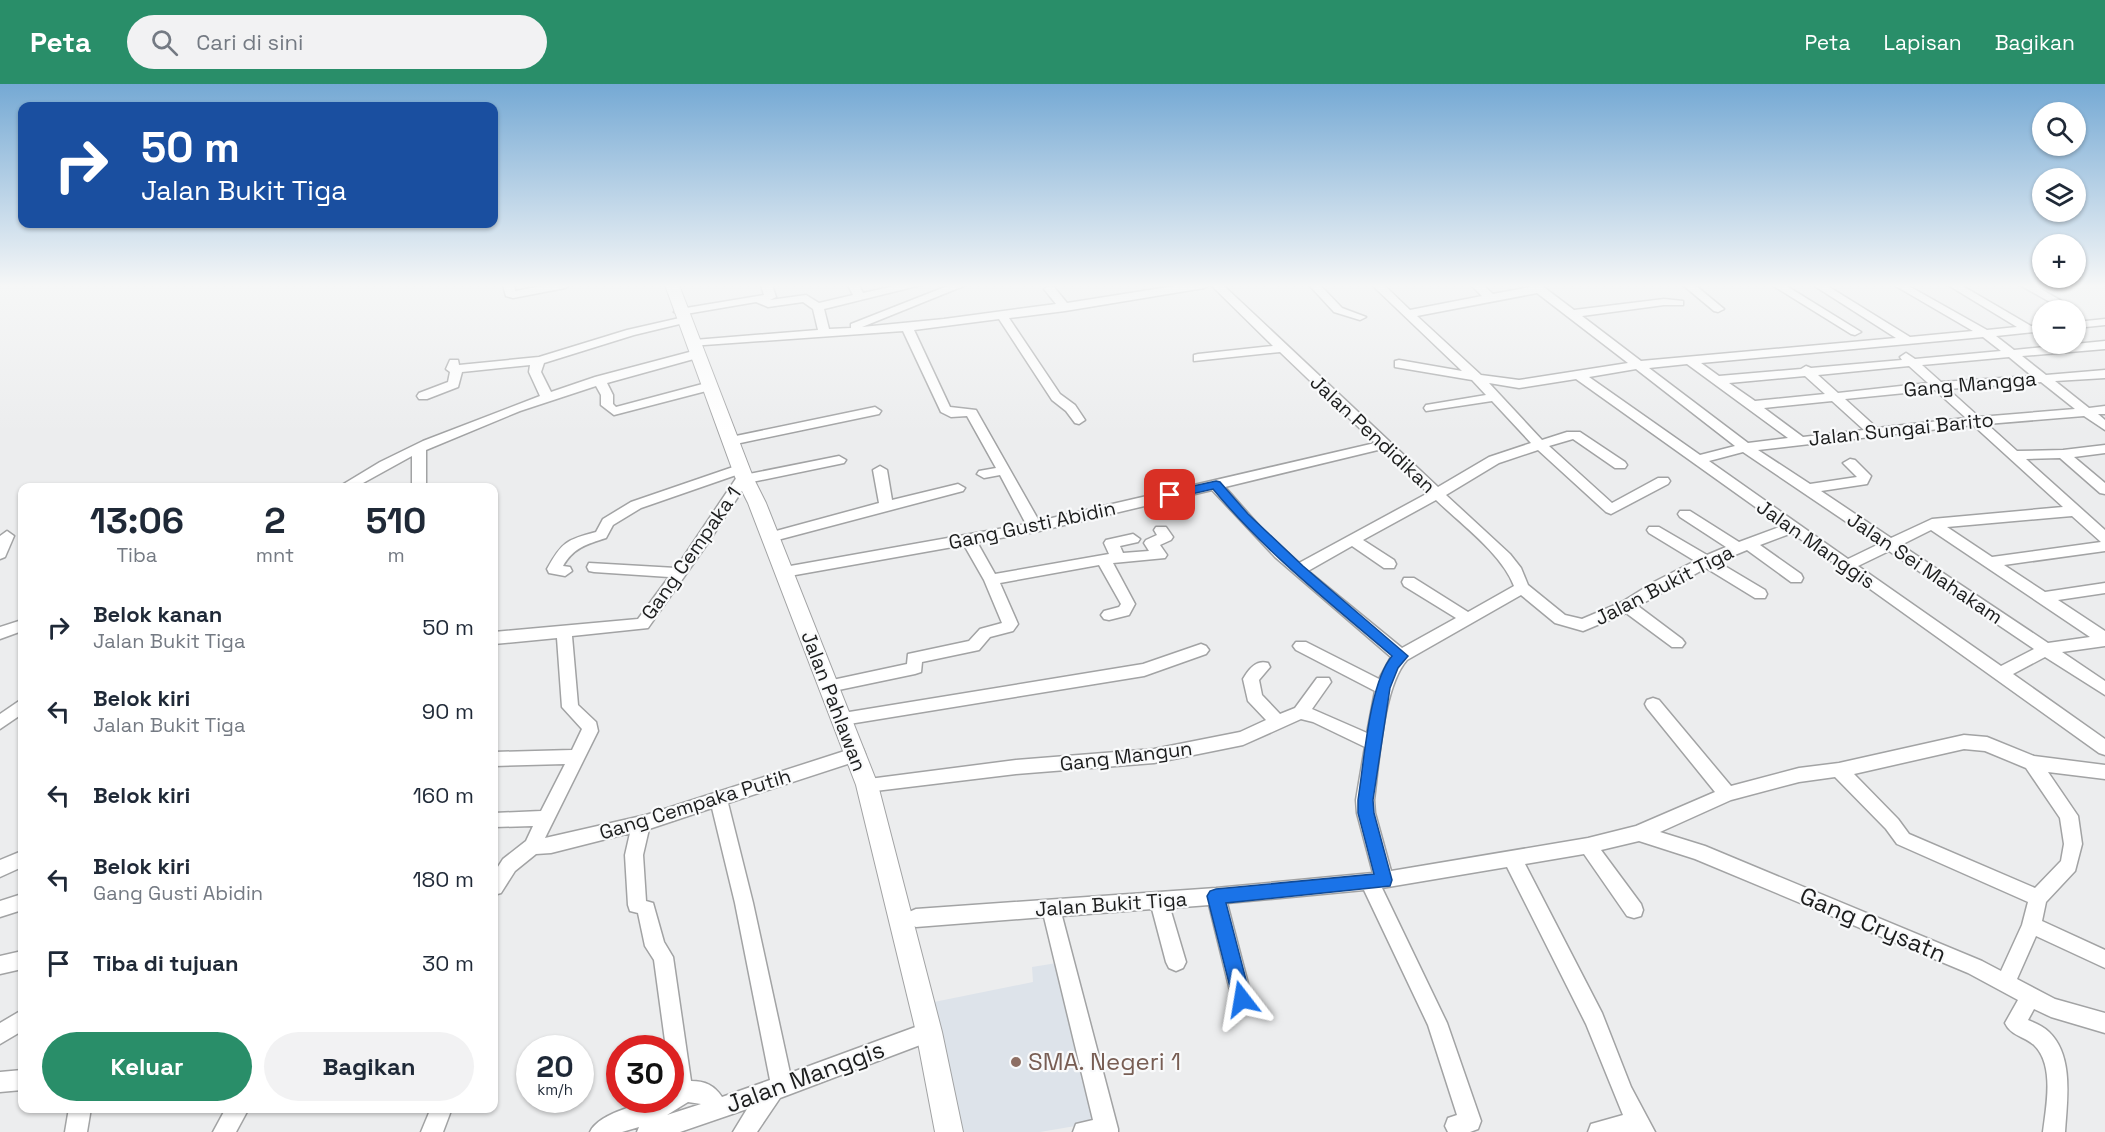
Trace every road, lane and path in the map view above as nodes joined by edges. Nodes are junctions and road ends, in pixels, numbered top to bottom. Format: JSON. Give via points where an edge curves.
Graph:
{"nodes":[{"id":1,"x":625,"y":334,"type":"edge"},
{"id":2,"x":690,"y":334,"type":"edge"},
{"id":3,"x":809,"y":334,"type":"edge"},
{"id":4,"x":910,"y":334,"type":"edge"},
{"id":5,"x":1014,"y":334,"type":"edge"},
{"id":6,"x":1267,"y":334,"type":"edge"},
{"id":7,"x":1428,"y":334,"type":"edge"},
{"id":8,"x":1598,"y":334,"type":"edge"},
{"id":9,"x":1898,"y":334,"type":"edge"},
{"id":10,"x":1973,"y":334,"type":"edge"},
{"id":11,"x":1986,"y":334,"type":"edge"},
{"id":12,"x":1906,"y":339,"type":"junction"},
{"id":13,"x":1889,"y":341,"type":"junction"},
{"id":14,"x":2105,"y":345,"type":"edge"},
{"id":15,"x":1282,"y":348,"type":"junction"},
{"id":16,"x":696,"y":349,"type":"junction"},
{"id":17,"x":2013,"y":353,"type":"junction"},
{"id":18,"x":1198,"y":358,"type":"dead end"},
{"id":19,"x":540,"y":360,"type":"junction"},
{"id":20,"x":1910,"y":361,"type":"junction"},
{"id":21,"x":1692,"y":362,"type":"junction"},
{"id":22,"x":1399,"y":364,"type":"dead end"},
{"id":23,"x":1638,"y":365,"type":"junction"},
{"id":24,"x":1806,"y":370,"type":"junction"},
{"id":25,"x":1578,"y":375,"type":"junction"},
{"id":26,"x":2102,"y":375,"type":"edge"},
{"id":27,"x":1475,"y":377,"type":"junction"},
{"id":28,"x":2043,"y":378,"type":"junction"},
{"id":29,"x":1717,"y":380,"type":"junction"},
{"id":30,"x":599,"y":381,"type":"junction"},
{"id":31,"x":710,"y":386,"type":"junction"},
{"id":32,"x":1938,"y":386,"type":"junction"},
{"id":33,"x":423,"y":396,"type":"dead end"},
{"id":34,"x":547,"y":397,"type":"junction"},
{"id":35,"x":1495,"y":397,"type":"junction"},
{"id":36,"x":1836,"y":397,"type":"junction"},
{"id":37,"x":1753,"y":405,"type":"junction"},
{"id":38,"x":1430,"y":408,"type":"dead end"},
{"id":39,"x":2105,"y":410,"type":"edge"},
{"id":40,"x":875,"y":411,"type":"dead end"},
{"id":41,"x":2085,"y":411,"type":"junction"},
{"id":42,"x":1079,"y":420,"type":"dead end"},
{"id":43,"x":1976,"y":421,"type":"junction"},
{"id":44,"x":2105,"y":426,"type":"edge"},
{"id":45,"x":1874,"y":432,"type":"junction"},
{"id":46,"x":1799,"y":440,"type":"junction"},
{"id":47,"x":731,"y":441,"type":"junction"},
{"id":48,"x":1539,"y":444,"type":"junction"},
{"id":49,"x":1383,"y":445,"type":"junction"},
{"id":50,"x":1744,"y":447,"type":"junction"},
{"id":51,"x":419,"y":450,"type":"junction"},
{"id":52,"x":2103,"y":451,"type":"edge"},
{"id":53,"x":2063,"y":454,"type":"junction"},
{"id":54,"x":2013,"y":455,"type":"junction"},
{"id":55,"x":839,"y":459,"type":"dead end"},
{"id":56,"x":1698,"y":460,"type":"junction"},
{"id":57,"x":1850,"y":463,"type":"dead end"},
{"id":58,"x":1620,"y":465,"type":"dead end"},
{"id":59,"x":880,"y":470,"type":"dead end"},
{"id":60,"x":1005,"y":470,"type":"junction"},
{"id":61,"x":984,"y":474,"type":"dead end"},
{"id":62,"x":743,"y":475,"type":"junction"},
{"id":63,"x":1663,"y":481,"type":"dead end"},
{"id":64,"x":353,"y":483,"type":"edge"},
{"id":65,"x":419,"y":483,"type":"edge"},
{"id":66,"x":1216,"y":484,"type":"junction"},
{"id":67,"x":958,"y":488,"type":"dead end"},
{"id":68,"x":1808,"y":489,"type":"junction"},
{"id":69,"x":2105,"y":490,"type":"edge"},
{"id":70,"x":1437,"y":494,"type":"junction"},
{"id":71,"x":886,"y":506,"type":"junction"},
{"id":72,"x":2074,"y":511,"type":"junction"},
{"id":73,"x":1685,"y":514,"type":"dead end"},
{"id":74,"x":1932,"y":524,"type":"junction"},
{"id":75,"x":1035,"y":527,"type":"junction"},
{"id":76,"x":1792,"y":528,"type":"junction"},
{"id":77,"x":1161,"y":530,"type":"dead end"},
{"id":78,"x":1654,"y":530,"type":"dead end"},
{"id":79,"x":7,"y":536,"type":"dead end"},
{"id":80,"x":770,"y":537,"type":"junction"},
{"id":81,"x":2105,"y":538,"type":"edge"},
{"id":82,"x":968,"y":539,"type":"junction"},
{"id":83,"x":1133,"y":539,"type":"dead end"},
{"id":84,"x":1352,"y":540,"type":"junction"},
{"id":85,"x":1891,"y":545,"type":"junction"},
{"id":86,"x":1742,"y":546,"type":"junction"},
{"id":87,"x":2105,"y":546,"type":"edge"},
{"id":88,"x":0,"y":554,"type":"edge"},
{"id":89,"x":1111,"y":559,"type":"junction"},
{"id":90,"x":1990,"y":562,"type":"junction"},
{"id":91,"x":1706,"y":563,"type":"junction"},
{"id":92,"x":1389,"y":564,"type":"dead end"},
{"id":93,"x":1846,"y":566,"type":"junction"},
{"id":94,"x":594,"y":567,"type":"dead end"},
{"id":95,"x":1299,"y":569,"type":"junction"},
{"id":96,"x":565,"y":571,"type":"dead end"},
{"id":97,"x":784,"y":572,"type":"junction"},
{"id":98,"x":679,"y":573,"type":"junction"},
{"id":99,"x":1796,"y":578,"type":"dead end"},
{"id":100,"x":991,"y":580,"type":"junction"},
{"id":101,"x":1409,"y":582,"type":"dead end"},
{"id":102,"x":1522,"y":588,"type":"junction"},
{"id":103,"x":2105,"y":588,"type":"edge"},
{"id":104,"x":1760,"y":594,"type":"dead end"},
{"id":105,"x":2044,"y":597,"type":"junction"},
{"id":106,"x":1627,"y":606,"type":"junction"},
{"id":107,"x":1109,"y":615,"type":"dead end"},
{"id":108,"x":1468,"y":619,"type":"junction"},
{"id":109,"x":18,"y":627,"type":"edge"},
{"id":110,"x":0,"y":633,"type":"edge"},
{"id":111,"x":564,"y":633,"type":"junction"},
{"id":112,"x":498,"y":638,"type":"edge"},
{"id":113,"x":2105,"y":639,"type":"edge"},
{"id":114,"x":1677,"y":642,"type":"dead end"},
{"id":115,"x":1301,"y":646,"type":"dead end"},
{"id":116,"x":2046,"y":649,"type":"junction"},
{"id":117,"x":1201,"y":650,"type":"dead end"},
{"id":118,"x":1401,"y":656,"type":"junction"},
{"id":119,"x":1262,"y":667,"type":"dead end"},
{"id":120,"x":2000,"y":674,"type":"junction"},
{"id":121,"x":1323,"y":682,"type":"dead end"},
{"id":122,"x":829,"y":686,"type":"junction"},
{"id":123,"x":1383,"y":688,"type":"junction"},
{"id":124,"x":2105,"y":689,"type":"edge"},
{"id":125,"x":1653,"y":705,"type":"dead end"},
{"id":126,"x":18,"y":708,"type":"edge"},
{"id":127,"x":1301,"y":713,"type":"junction"},
{"id":128,"x":843,"y":718,"type":"junction"},
{"id":129,"x":1278,"y":722,"type":"junction"},
{"id":130,"x":0,"y":723,"type":"edge"},
{"id":131,"x":1374,"y":744,"type":"junction"},
{"id":132,"x":2105,"y":748,"type":"edge"},
{"id":133,"x":857,"y":754,"type":"junction"},
{"id":134,"x":576,"y":757,"type":"junction"},
{"id":135,"x":498,"y":759,"type":"edge"},
{"id":136,"x":2032,"y":763,"type":"junction"},
{"id":137,"x":1839,"y":770,"type":"junction"},
{"id":138,"x":2105,"y":772,"type":"edge"},
{"id":139,"x":867,"y":785,"type":"junction"},
{"id":140,"x":1727,"y":794,"type":"junction"},
{"id":141,"x":719,"y":800,"type":"junction"},
{"id":142,"x":545,"y":818,"type":"junction"},
{"id":143,"x":498,"y":820,"type":"edge"},
{"id":144,"x":641,"y":823,"type":"junction"},
{"id":145,"x":1639,"y":833,"type":"junction"},
{"id":146,"x":532,"y":846,"type":"junction"},
{"id":147,"x":1588,"y":846,"type":"junction"},
{"id":148,"x":1513,"y":860,"type":"junction"},
{"id":149,"x":18,"y":862,"type":"edge"},
{"id":150,"x":501,"y":866,"type":"edge"},
{"id":151,"x":0,"y":869,"type":"edge"},
{"id":152,"x":1377,"y":882,"type":"junction"},
{"id":153,"x":1216,"y":896,"type":"junction"},
{"id":154,"x":2038,"y":898,"type":"junction"},
{"id":155,"x":18,"y":903,"type":"edge"},
{"id":156,"x":1160,"y":905,"type":"junction"},
{"id":157,"x":1051,"y":908,"type":"junction"},
{"id":158,"x":0,"y":909,"type":"edge"},
{"id":159,"x":1634,"y":910,"type":"dead end"},
{"id":160,"x":910,"y":918,"type":"junction"},
{"id":161,"x":2031,"y":926,"type":"junction"},
{"id":162,"x":2105,"y":959,"type":"edge"},
{"id":163,"x":18,"y":961,"type":"edge"},
{"id":164,"x":1176,"y":962,"type":"dead end"},
{"id":165,"x":0,"y":965,"type":"edge"},
{"id":166,"x":2006,"y":982,"type":"junction"},
{"id":167,"x":2031,"y":996,"type":"junction"},
{"id":168,"x":1242,"y":999,"type":"dead end"},
{"id":169,"x":18,"y":1023,"type":"edge"},
{"id":170,"x":2105,"y":1023,"type":"edge"},
{"id":171,"x":929,"y":1032,"type":"junction"},
{"id":172,"x":0,"y":1034,"type":"edge"},
{"id":173,"x":18,"y":1080,"type":"edge"},
{"id":174,"x":0,"y":1082,"type":"edge"},
{"id":175,"x":777,"y":1088,"type":"junction"},
{"id":176,"x":685,"y":1092,"type":"junction"},
{"id":177,"x":717,"y":1109,"type":"junction"},
{"id":178,"x":79,"y":1113,"type":"edge"},
{"id":179,"x":236,"y":1113,"type":"edge"},
{"id":180,"x":440,"y":1113,"type":"edge"},
{"id":181,"x":1640,"y":1127,"type":"edge"},
{"id":182,"x":1107,"y":1130,"type":"edge"},
{"id":183,"x":76,"y":1132,"type":"edge"},
{"id":184,"x":224,"y":1132,"type":"edge"},
{"id":185,"x":432,"y":1132,"type":"edge"},
{"id":186,"x":601,"y":1132,"type":"edge"},
{"id":187,"x":648,"y":1132,"type":"edge"},
{"id":188,"x":744,"y":1132,"type":"edge"},
{"id":189,"x":949,"y":1132,"type":"edge"},
{"id":190,"x":1084,"y":1132,"type":"edge"},
{"id":191,"x":1459,"y":1132,"type":"edge"},
{"id":192,"x":1599,"y":1132,"type":"edge"},
{"id":193,"x":2054,"y":1132,"type":"edge"}],
"edges":[{"from":1,"to":19,"type":"street"},
{"from":2,"to":16,"type":"main road","name":"Jalan Pahlawan"},
{"from":3,"to":16,"type":"street","via":[[740,338]]},
{"from":4,"to":60,"type":"street","via":[[945,409],[951,413],[972,413]]},
{"from":5,"to":42,"type":"street","via":[[1056,397]]},
{"from":6,"to":15,"type":"street","name":"Jalan Pendidikan"},
{"from":7,"to":27,"type":"street"},
{"from":8,"to":23,"type":"street","name":"Jalan Sei Mahakam"},
{"from":9,"to":12,"type":"street"},
{"from":10,"to":12,"type":"street"},
{"from":11,"to":17,"type":"street"},
{"from":12,"to":13,"type":"street"},
{"from":13,"to":20,"type":"street"},
{"from":13,"to":21,"type":"street"},
{"from":14,"to":17,"type":"street"},
{"from":15,"to":18,"type":"street"},
{"from":15,"to":49,"type":"street","name":"Jalan Pendidikan"},
{"from":16,"to":30,"type":"street"},
{"from":16,"to":31,"type":"main road","name":"Jalan Pahlawan"},
{"from":17,"to":20,"type":"street"},
{"from":17,"to":28,"type":"street"},
{"from":19,"to":33,"type":"street","via":[[456,365],[454,384]]},
{"from":19,"to":34,"type":"street","via":[[535,372]]},
{"from":20,"to":24,"type":"street"},
{"from":20,"to":32,"type":"street"},
{"from":21,"to":23,"type":"street"},
{"from":21,"to":29,"type":"street"},
{"from":22,"to":27,"type":"street"},
{"from":23,"to":25,"type":"street"},
{"from":23,"to":50,"type":"street","name":"Jalan Sei Mahakam"},
{"from":24,"to":29,"type":"street"},
{"from":24,"to":36,"type":"street"},
{"from":25,"to":27,"type":"street","via":[[1519,384]]},
{"from":25,"to":56,"type":"street","name":"Jalan Manggis"},
{"from":26,"to":28,"type":"street","name":"Gang Mangga"},
{"from":27,"to":35,"type":"street"},
{"from":28,"to":32,"type":"street","name":"Gang Mangga"},
{"from":28,"to":41,"type":"street"},
{"from":29,"to":37,"type":"street"},
{"from":30,"to":31,"type":"street","via":[[607,395],[607,405],[614,411]]},
{"from":30,"to":34,"type":"street"},
{"from":31,"to":47,"type":"main road","name":"Jalan Pahlawan"},
{"from":32,"to":36,"type":"street","name":"Gang Mangga"},
{"from":32,"to":43,"type":"street"},
{"from":34,"to":51,"type":"street","via":[[475,423]]},
{"from":35,"to":38,"type":"street"},
{"from":35,"to":48,"type":"street"},
{"from":36,"to":37,"type":"street","name":"Gang Mangga"},
{"from":36,"to":45,"type":"street"},
{"from":37,"to":46,"type":"street"},
{"from":39,"to":41,"type":"street","name":"Jalan Sungai Barito"},
{"from":40,"to":47,"type":"street"},
{"from":41,"to":43,"type":"street","name":"Jalan Sungai Barito"},
{"from":41,"to":44,"type":"street"},
{"from":43,"to":45,"type":"street","name":"Jalan Sungai Barito"},
{"from":43,"to":54,"type":"street"},
{"from":45,"to":46,"type":"street","name":"Jalan Sungai Barito"},
{"from":46,"to":50,"type":"street","name":"Jalan Sungai Barito"},
{"from":47,"to":62,"type":"main road","name":"Jalan Pahlawan"},
{"from":48,"to":58,"type":"street","via":[[1575,435]]},
{"from":48,"to":63,"type":"street","via":[[1611,509]]},
{"from":48,"to":70,"type":"street","via":[[1494,460]]},
{"from":49,"to":66,"type":"street","name":"Gang Gusti Abidin"},
{"from":49,"to":70,"type":"street","name":"Jalan Pendidikan"},
{"from":50,"to":56,"type":"street","name":"Jalan Sungai Barito"},
{"from":50,"to":68,"type":"street","name":"Jalan Sei Mahakam"},
{"from":51,"to":64,"type":"street"},
{"from":51,"to":65,"type":"street"},
{"from":52,"to":53,"type":"street"},
{"from":53,"to":54,"type":"street"},
{"from":53,"to":69,"type":"street"},
{"from":54,"to":72,"type":"street"},
{"from":55,"to":62,"type":"street"},
{"from":56,"to":76,"type":"street","name":"Jalan Manggis"},
{"from":57,"to":68,"type":"street","via":[[1862,473],[1862,481]]},
{"from":59,"to":71,"type":"street"},
{"from":60,"to":61,"type":"street"},
{"from":60,"to":75,"type":"street"},
{"from":62,"to":80,"type":"main road","name":"Jalan Pahlawan"},
{"from":62,"to":96,"type":"street","via":[[636,505],[621,513],[608,522],[601,535],[565,550],[554,569]]},
{"from":62,"to":98,"type":"street","name":"Gang Cempaka 1"},
{"from":66,"to":75,"type":"street","name":"Gang Gusti Abidin"},
{"from":66,"to":95,"type":"street","via":[[1243,517]]},
{"from":67,"to":71,"type":"street"},
{"from":68,"to":85,"type":"street","name":"Jalan Sei Mahakam"},
{"from":70,"to":84,"type":"street"},
{"from":70,"to":102,"type":"street","name":"Jalan Pendidikan","via":[[1505,558]]},
{"from":71,"to":80,"type":"street"},
{"from":72,"to":74,"type":"street"},
{"from":72,"to":81,"type":"street"},
{"from":73,"to":86,"type":"street"},
{"from":74,"to":85,"type":"street"},
{"from":74,"to":90,"type":"street"},
{"from":75,"to":82,"type":"street","name":"Gang Gusti Abidin"},
{"from":76,"to":86,"type":"street","name":"Jalan Bukit Tiga"},
{"from":76,"to":93,"type":"street","name":"Jalan Manggis"},
{"from":77,"to":89,"type":"street","via":[[1166,537],[1151,543],[1160,555]]},
{"from":78,"to":91,"type":"street"},
{"from":79,"to":88,"type":"street"},
{"from":80,"to":97,"type":"main road","name":"Jalan Pahlawan"},
{"from":82,"to":97,"type":"street","name":"Gang Gusti Abidin"},
{"from":82,"to":100,"type":"street"},
{"from":83,"to":89,"type":"street","via":[[1111,543]]},
{"from":84,"to":92,"type":"street"},
{"from":84,"to":95,"type":"street"},
{"from":85,"to":93,"type":"street"},
{"from":85,"to":116,"type":"street","name":"Jalan Sei Mahakam"},
{"from":86,"to":91,"type":"street","name":"Jalan Bukit Tiga"},
{"from":86,"to":99,"type":"street"},
{"from":87,"to":90,"type":"street"},
{"from":89,"to":100,"type":"street"},
{"from":89,"to":107,"type":"street","via":[[1128,604],[1124,611]]},
{"from":90,"to":105,"type":"street"},
{"from":91,"to":104,"type":"street"},
{"from":91,"to":106,"type":"street","name":"Jalan Bukit Tiga"},
{"from":93,"to":120,"type":"street","name":"Jalan Manggis"},
{"from":94,"to":98,"type":"street"},
{"from":95,"to":118,"type":"street"},
{"from":97,"to":122,"type":"main road","name":"Jalan Pahlawan"},
{"from":98,"to":111,"type":"street","name":"Gang Cempaka 1","via":[[643,624]]},
{"from":100,"to":122,"type":"street","via":[[1010,624],[1004,630],[985,633],[974,646],[914,658],[915,668]]},
{"from":101,"to":108,"type":"street"},
{"from":102,"to":106,"type":"street","name":"Jalan Bukit Tiga","via":[[1572,624],[1591,623]]},
{"from":102,"to":108,"type":"street"},
{"from":103,"to":105,"type":"street"},
{"from":105,"to":113,"type":"street"},
{"from":106,"to":114,"type":"street"},
{"from":108,"to":118,"type":"street"},
{"from":109,"to":110,"type":"street"},
{"from":111,"to":112,"type":"street","name":"Gang Cempaka 1"},
{"from":111,"to":134,"type":"street","via":[[570,707],[590,727]]},
{"from":113,"to":116,"type":"street"},
{"from":115,"to":123,"type":"street"},
{"from":116,"to":120,"type":"street"},
{"from":116,"to":124,"type":"street","name":"Jalan Sei Mahakam"},
{"from":117,"to":128,"type":"street","via":[[1144,670]]},
{"from":118,"to":123,"type":"street"},
{"from":119,"to":129,"type":"street","via":[[1251,679],[1254,697]]},
{"from":120,"to":132,"type":"street","name":"Jalan Manggis"},
{"from":121,"to":127,"type":"street"},
{"from":122,"to":128,"type":"main road","name":"Jalan Pahlawan"},
{"from":123,"to":131,"type":"street"},
{"from":125,"to":140,"type":"street"},
{"from":126,"to":130,"type":"street"},
{"from":127,"to":129,"type":"street","name":"Gang Mangun"},
{"from":127,"to":131,"type":"street"},
{"from":128,"to":133,"type":"main road","name":"Jalan Pahlawan"},
{"from":129,"to":139,"type":"street","name":"Gang Mangun","via":[[1243,738],[1154,756]]},
{"from":131,"to":152,"type":"street","via":[[1365,800]]},
{"from":133,"to":139,"type":"main road","name":"Jalan Pahlawan"},
{"from":133,"to":141,"type":"street","name":"Gang Cempaka Putih"},
{"from":134,"to":135,"type":"street"},
{"from":134,"to":142,"type":"street"},
{"from":136,"to":137,"type":"street","name":"Jalan Bukit Tiga","via":[[1987,744],[1964,742]]},
{"from":136,"to":138,"type":"street","name":"Jalan Bukit Tiga"},
{"from":136,"to":154,"type":"street","via":[[2068,816],[2073,844],[2069,865]]},
{"from":137,"to":140,"type":"street","name":"Jalan Bukit Tiga"},
{"from":137,"to":154,"type":"street","via":[[1903,839]]},
{"from":139,"to":160,"type":"main road","name":"Jalan Pahlawan"},
{"from":140,"to":145,"type":"street","name":"Jalan Bukit Tiga"},
{"from":141,"to":144,"type":"street","name":"Gang Cempaka Putih"},
{"from":141,"to":175,"type":"street","via":[[744,903]]},
{"from":142,"to":143,"type":"street"},
{"from":142,"to":146,"type":"street"},
{"from":144,"to":146,"type":"street","name":"Gang Cempaka Putih"},
{"from":144,"to":176,"type":"street","via":[[634,855],[641,907],[663,957]]},
{"from":145,"to":147,"type":"street","name":"Jalan Bukit Tiga"},
{"from":145,"to":166,"type":"street","name":"Gang Crysatn","via":[[1699,852]]},
{"from":146,"to":150,"type":"street"},
{"from":147,"to":148,"type":"street","name":"Jalan Bukit Tiga"},
{"from":147,"to":159,"type":"street"},
{"from":148,"to":152,"type":"street","name":"Jalan Bukit Tiga"},
{"from":148,"to":181,"type":"street","via":[[1596,1020]]},
{"from":149,"to":151,"type":"street"},
{"from":152,"to":153,"type":"street","name":"Jalan Bukit Tiga"},
{"from":152,"to":191,"type":"street","via":[[1437,1023],[1470,1120],[1456,1126]]},
{"from":153,"to":156,"type":"street","name":"Jalan Bukit Tiga"},
{"from":153,"to":168,"type":"street"},
{"from":154,"to":161,"type":"street"},
{"from":155,"to":158,"type":"street"},
{"from":156,"to":157,"type":"street","name":"Jalan Bukit Tiga"},
{"from":156,"to":164,"type":"street"},
{"from":157,"to":160,"type":"street","name":"Jalan Bukit Tiga"},
{"from":157,"to":182,"type":"street"},
{"from":160,"to":171,"type":"main road","name":"Jalan Pahlawan"},
{"from":161,"to":162,"type":"street"},
{"from":161,"to":166,"type":"street"},
{"from":163,"to":165,"type":"street"},
{"from":166,"to":167,"type":"street","name":"Gang Crysatn"},
{"from":167,"to":170,"type":"street","name":"Gang Crysatn","via":[[2062,1011]]},
{"from":167,"to":193,"type":"street","via":[[2015,1023],[2036,1034],[2049,1050],[2058,1083]]},
{"from":169,"to":172,"type":"street"},
{"from":171,"to":175,"type":"street","name":"Jalan Manggis"},
{"from":171,"to":189,"type":"main road","name":"Jalan Pahlawan"},
{"from":173,"to":174,"type":"street"},
{"from":175,"to":177,"type":"street","name":"Jalan Manggis"},
{"from":175,"to":188,"type":"street"},
{"from":176,"to":177,"type":"street","via":[[708,1093]]},
{"from":176,"to":186,"type":"street","via":[[650,1113],[613,1124]]},
{"from":177,"to":187,"type":"street","name":"Jalan Manggis"},
{"from":178,"to":183,"type":"street"},
{"from":179,"to":184,"type":"street"},
{"from":180,"to":185,"type":"street"},
{"from":181,"to":192,"type":"street"},
{"from":182,"to":190,"type":"street"}]}
